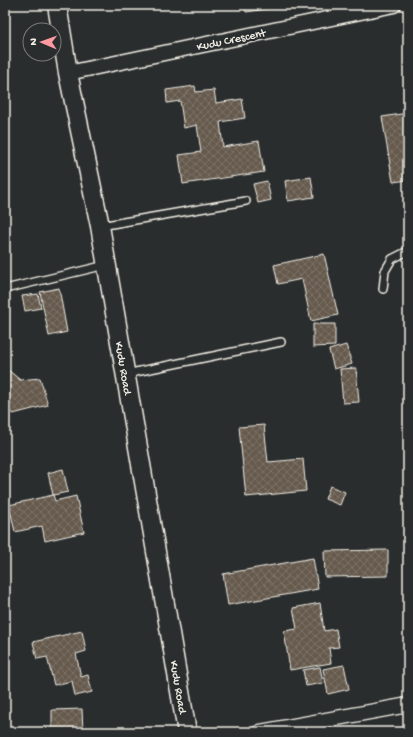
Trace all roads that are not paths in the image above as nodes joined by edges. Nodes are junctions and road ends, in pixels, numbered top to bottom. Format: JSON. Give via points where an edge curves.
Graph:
{"nodes":[{"id":1,"x":57,"y":5,"type":"edge"},
{"id":2,"x":394,"y":5,"type":"edge"},
{"id":3,"x":68,"y":73,"type":"junction"},
{"id":4,"x":246,"y":201,"type":"dead end"},
{"id":5,"x":100,"y":226,"type":"junction"},
{"id":6,"x":408,"y":251,"type":"edge"},
{"id":7,"x":106,"y":265,"type":"junction"},
{"id":8,"x":5,"y":289,"type":"edge"},
{"id":9,"x":383,"y":289,"type":"dead end"},
{"id":10,"x":280,"y":342,"type":"dead end"},
{"id":11,"x":125,"y":374,"type":"junction"},
{"id":12,"x":408,"y":705,"type":"edge"},
{"id":13,"x":187,"y":732,"type":"edge"},
{"id":14,"x":260,"y":732,"type":"edge"}],
"edges":[{"from":1,"to":3,"type":"street","name":"Kudu Road"},
{"from":2,"to":3,"type":"street","name":"Kudu Crescent"},
{"from":3,"to":5,"type":"street","name":"Kudu Road"},
{"from":4,"to":5,"type":"lane"},
{"from":5,"to":7,"type":"street","name":"Kudu Road"},
{"from":6,"to":9,"type":"lane","via":[[392,259],[385,270]]},
{"from":7,"to":8,"type":"lane"},
{"from":7,"to":11,"type":"street","name":"Kudu Road"},
{"from":10,"to":11,"type":"lane"},
{"from":11,"to":13,"type":"street","name":"Kudu Road"},
{"from":12,"to":14,"type":"street"}]}
